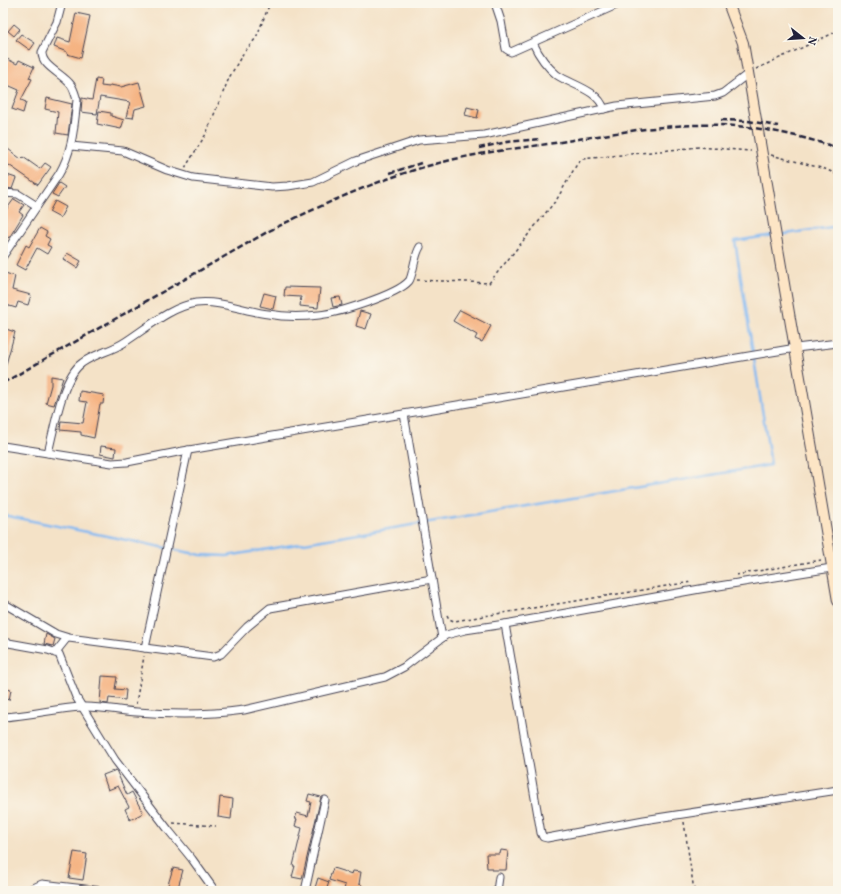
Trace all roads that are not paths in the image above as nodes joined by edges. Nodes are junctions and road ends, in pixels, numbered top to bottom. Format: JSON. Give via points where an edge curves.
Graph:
{"nodes":[{"id":1,"x":62,"y":3,"type":"edge"},
{"id":2,"x":495,"y":3,"type":"edge"},
{"id":3,"x":621,"y":3,"type":"edge"},
{"id":4,"x":728,"y":3,"type":"edge"},
{"id":5,"x":533,"y":43,"type":"junction"},
{"id":6,"x":749,"y":73,"type":"junction"},
{"id":7,"x":604,"y":109,"type":"junction"},
{"id":8,"x":71,"y":146,"type":"junction"},
{"id":9,"x":3,"y":193,"type":"edge"},
{"id":10,"x":37,"y":206,"type":"junction"},
{"id":11,"x":420,"y":247,"type":"dead end"},
{"id":12,"x":3,"y":256,"type":"edge"},
{"id":13,"x":838,"y":343,"type":"edge"},
{"id":14,"x":796,"y":348,"type":"junction"},
{"id":15,"x":404,"y":414,"type":"junction"},
{"id":16,"x":3,"y":446,"type":"edge"},
{"id":17,"x":188,"y":450,"type":"junction"},
{"id":18,"x":48,"y":453,"type":"junction"},
{"id":19,"x":834,"y":564,"type":"edge"},
{"id":20,"x":432,"y":579,"type":"junction"},
{"id":21,"x":838,"y":601,"type":"edge"},
{"id":22,"x":3,"y":603,"type":"edge"},
{"id":23,"x":505,"y":624,"type":"junction"},
{"id":24,"x":67,"y":638,"type":"junction"},
{"id":25,"x":442,"y":638,"type":"junction"},
{"id":26,"x":3,"y":642,"type":"edge"},
{"id":27,"x":145,"y":648,"type":"junction"},
{"id":28,"x":55,"y":652,"type":"junction"},
{"id":29,"x":82,"y":707,"type":"junction"},
{"id":30,"x":3,"y":717,"type":"edge"},
{"id":31,"x":838,"y":790,"type":"edge"},
{"id":32,"x":325,"y":800,"type":"dead end"},
{"id":33,"x":499,"y":877,"type":"dead end"},
{"id":34,"x":27,"y":891,"type":"edge"},
{"id":35,"x":102,"y":891,"type":"edge"},
{"id":36,"x":215,"y":891,"type":"edge"},
{"id":37,"x":305,"y":891,"type":"edge"},
{"id":38,"x":497,"y":891,"type":"edge"}],
"edges":[{"from":1,"to":8,"type":"street","via":[[42,56],[70,83],[77,100]]},
{"from":2,"to":5,"type":"street","via":[[506,49],[510,52]]},
{"from":3,"to":5,"type":"street"},
{"from":4,"to":6,"type":"street","via":[[740,32]]},
{"from":5,"to":7,"type":"street","via":[[548,66],[558,75],[599,99]]},
{"from":6,"to":7,"type":"street","via":[[723,94],[715,96]]},
{"from":6,"to":14,"type":"street"},
{"from":7,"to":8,"type":"street","via":[[484,134],[419,140],[356,161],[320,179],[300,185],[272,187],[206,181],[181,175],[124,151]]},
{"from":8,"to":10,"type":"street","via":[[63,167]]},
{"from":9,"to":10,"type":"street","via":[[18,194]]},
{"from":10,"to":12,"type":"street"},
{"from":11,"to":18,"type":"street","via":[[415,256],[410,280],[366,303],[318,315],[268,314],[212,303],[194,303],[150,325],[111,351],[82,362],[65,391]]},
{"from":13,"to":14,"type":"street"},
{"from":14,"to":15,"type":"street"},
{"from":14,"to":19,"type":"street"},
{"from":15,"to":17,"type":"street"},
{"from":15,"to":20,"type":"street"},
{"from":16,"to":18,"type":"street"},
{"from":17,"to":18,"type":"street","via":[[112,463]]},
{"from":17,"to":27,"type":"street"},
{"from":19,"to":21,"type":"street"},
{"from":19,"to":23,"type":"street"},
{"from":20,"to":25,"type":"street"},
{"from":20,"to":27,"type":"street","via":[[270,608],[221,654],[213,658]]},
{"from":22,"to":24,"type":"street"},
{"from":23,"to":25,"type":"street","via":[[465,630]]},
{"from":23,"to":31,"type":"street","via":[[543,837]]},
{"from":24,"to":27,"type":"street"},
{"from":24,"to":28,"type":"street"},
{"from":25,"to":29,"type":"street","via":[[404,668],[385,677],[258,708],[224,713],[135,712]]},
{"from":26,"to":28,"type":"street"},
{"from":28,"to":29,"type":"street","via":[[62,660]]},
{"from":29,"to":30,"type":"street"},
{"from":29,"to":36,"type":"street","via":[[115,760]]},
{"from":32,"to":37,"type":"street"},
{"from":33,"to":38,"type":"street"},
{"from":34,"to":35,"type":"street","via":[[42,884]]}]}
